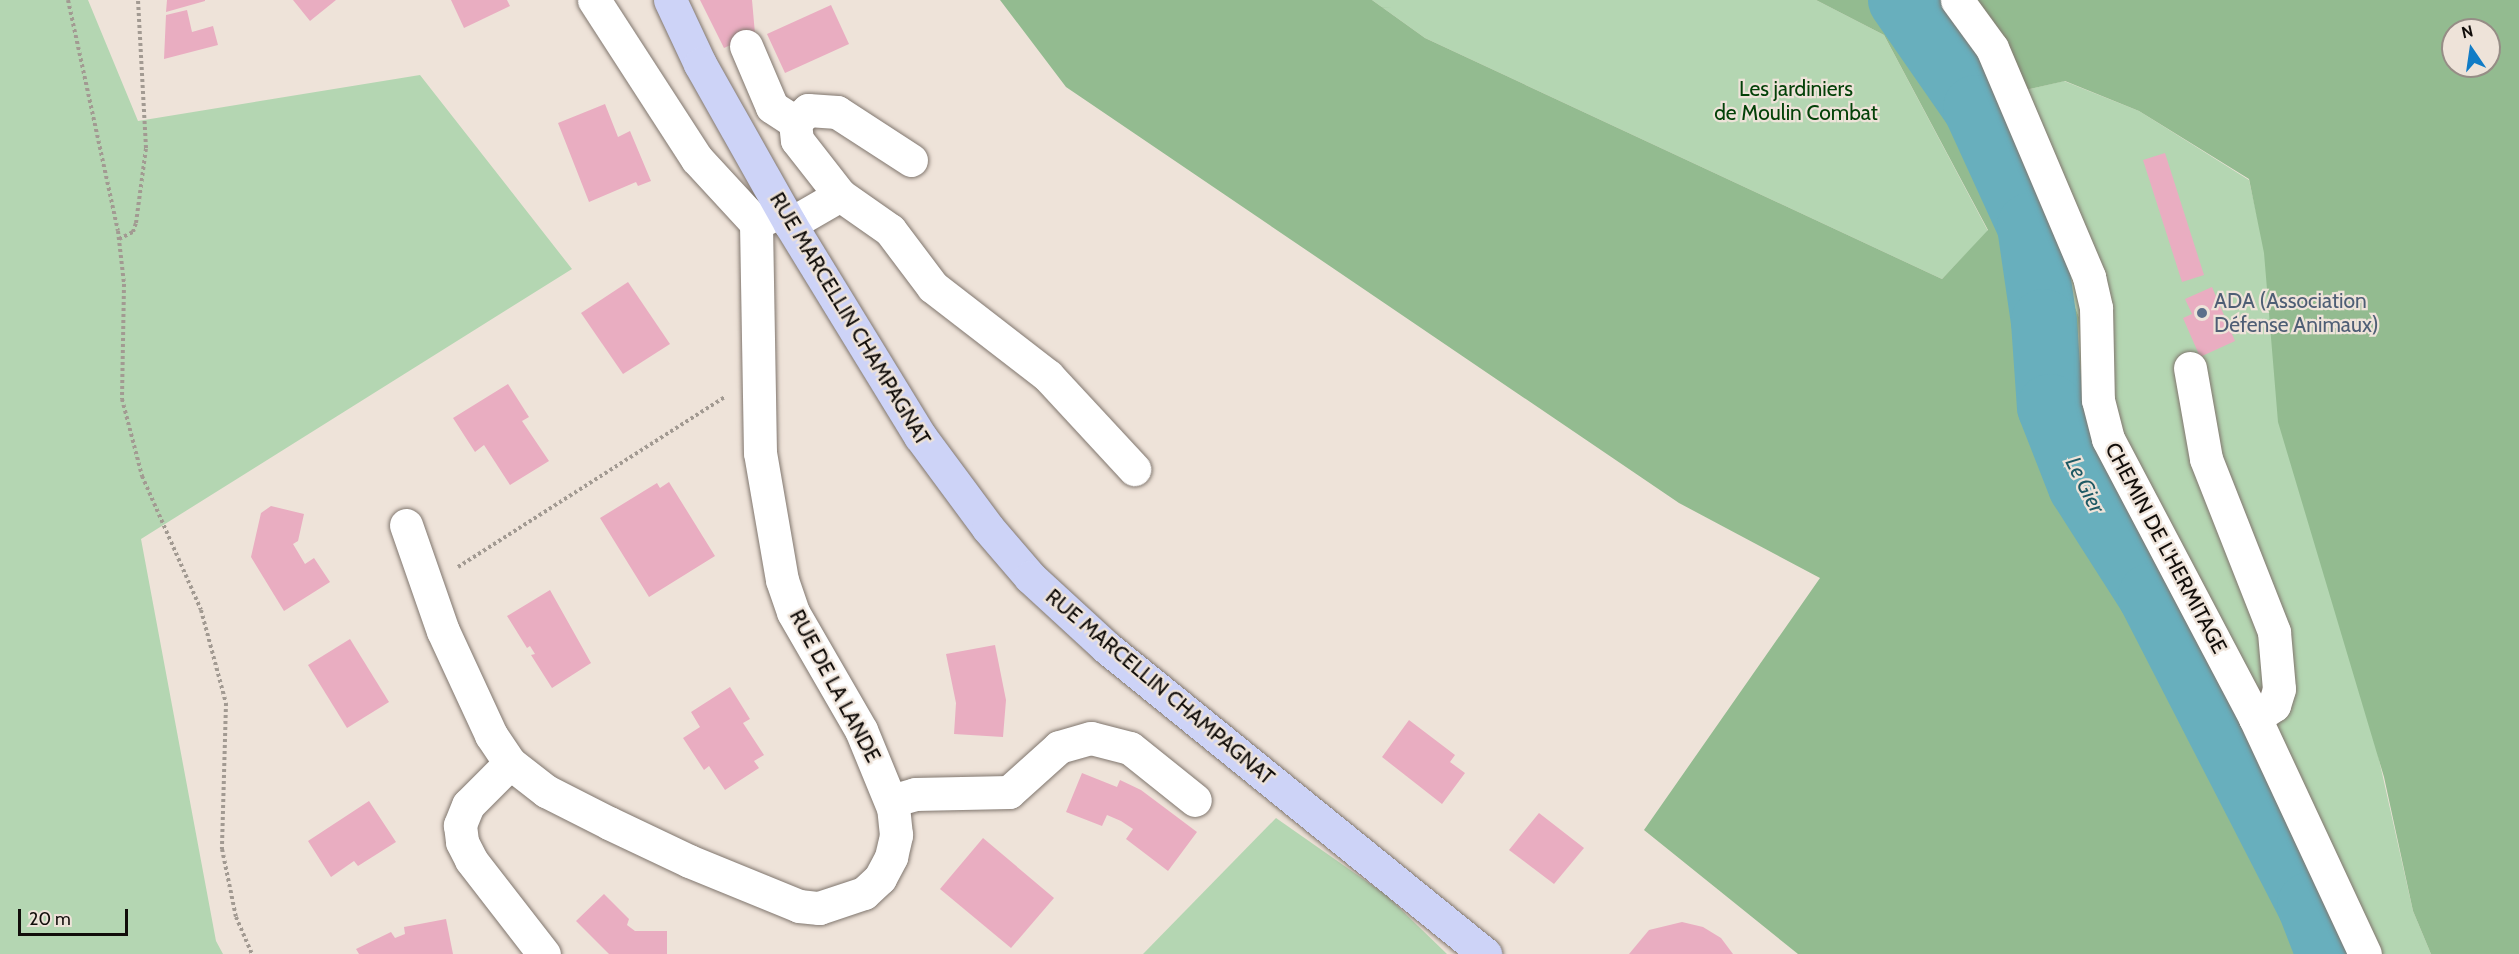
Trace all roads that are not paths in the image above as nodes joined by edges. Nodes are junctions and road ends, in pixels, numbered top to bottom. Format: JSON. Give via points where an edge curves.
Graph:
{"nodes":[{"id":1,"x":594,"y":0,"type":"edge"},
{"id":2,"x":670,"y":0,"type":"edge"},
{"id":3,"x":1957,"y":0,"type":"edge"},
{"id":4,"x":746,"y":46,"type":"dead end"},
{"id":5,"x":795,"y":122,"type":"junction"},
{"id":6,"x":911,"y":160,"type":"dead end"},
{"id":7,"x":840,"y":195,"type":"junction"},
{"id":8,"x":776,"y":219,"type":"junction"},
{"id":9,"x":2190,"y":368,"type":"dead end"},
{"id":10,"x":1134,"y":469,"type":"dead end"},
{"id":11,"x":406,"y":525,"type":"dead end"},
{"id":12,"x":2255,"y":718,"type":"junction"},
{"id":13,"x":510,"y":763,"type":"junction"},
{"id":14,"x":1195,"y":800,"type":"dead end"},
{"id":15,"x":891,"y":801,"type":"junction"},
{"id":16,"x":544,"y":954,"type":"edge"},
{"id":17,"x":1485,"y":954,"type":"edge"},
{"id":18,"x":2365,"y":954,"type":"edge"}],
"edges":[{"from":1,"to":8,"type":"street","via":[[697,159]]},
{"from":2,"to":8,"type":"main road","name":"RUE MARCELLIN CHAMPAGNAT"},
{"from":3,"to":12,"type":"street","name":"CHEMIN DE L'HERMITAGE","via":[[1992,48],[2090,277],[2096,308],[2098,400],[2108,439]]},
{"from":4,"to":5,"type":"street","via":[[772,107]]},
{"from":5,"to":6,"type":"street","via":[[800,115],[817,108],[837,112]]},
{"from":5,"to":7,"type":"street","via":[[796,140]]},
{"from":7,"to":8,"type":"street"},
{"from":7,"to":10,"type":"street","via":[[890,230],[933,287],[1048,376]]},
{"from":8,"to":15,"type":"street","name":"RUE DE LA LANDE","via":[[760,453],[782,580],[793,612],[861,730]]},
{"from":8,"to":17,"type":"main road","name":"RUE MARCELLIN CHAMPAGNAT","via":[[951,482],[1030,577],[1106,647]]},
{"from":9,"to":12,"type":"street","via":[[2206,459],[2274,632],[2279,689],[2274,705]]},
{"from":11,"to":13,"type":"street","name":"RUE DE LA LANDE","via":[[443,630],[491,735]]},
{"from":12,"to":18,"type":"street","name":"CHEMIN DE L'HERMITAGE"},
{"from":13,"to":15,"type":"street","name":"RUE DE LA LANDE","via":[[546,790],[689,861],[799,906],[819,909],[864,893],[880,878],[896,835]]},
{"from":13,"to":16,"type":"street","via":[[468,805],[460,825],[462,842],[471,860]]},
{"from":14,"to":15,"type":"street","via":[[1130,748],[1091,738],[1059,747],[1009,792],[915,794]]}]}
